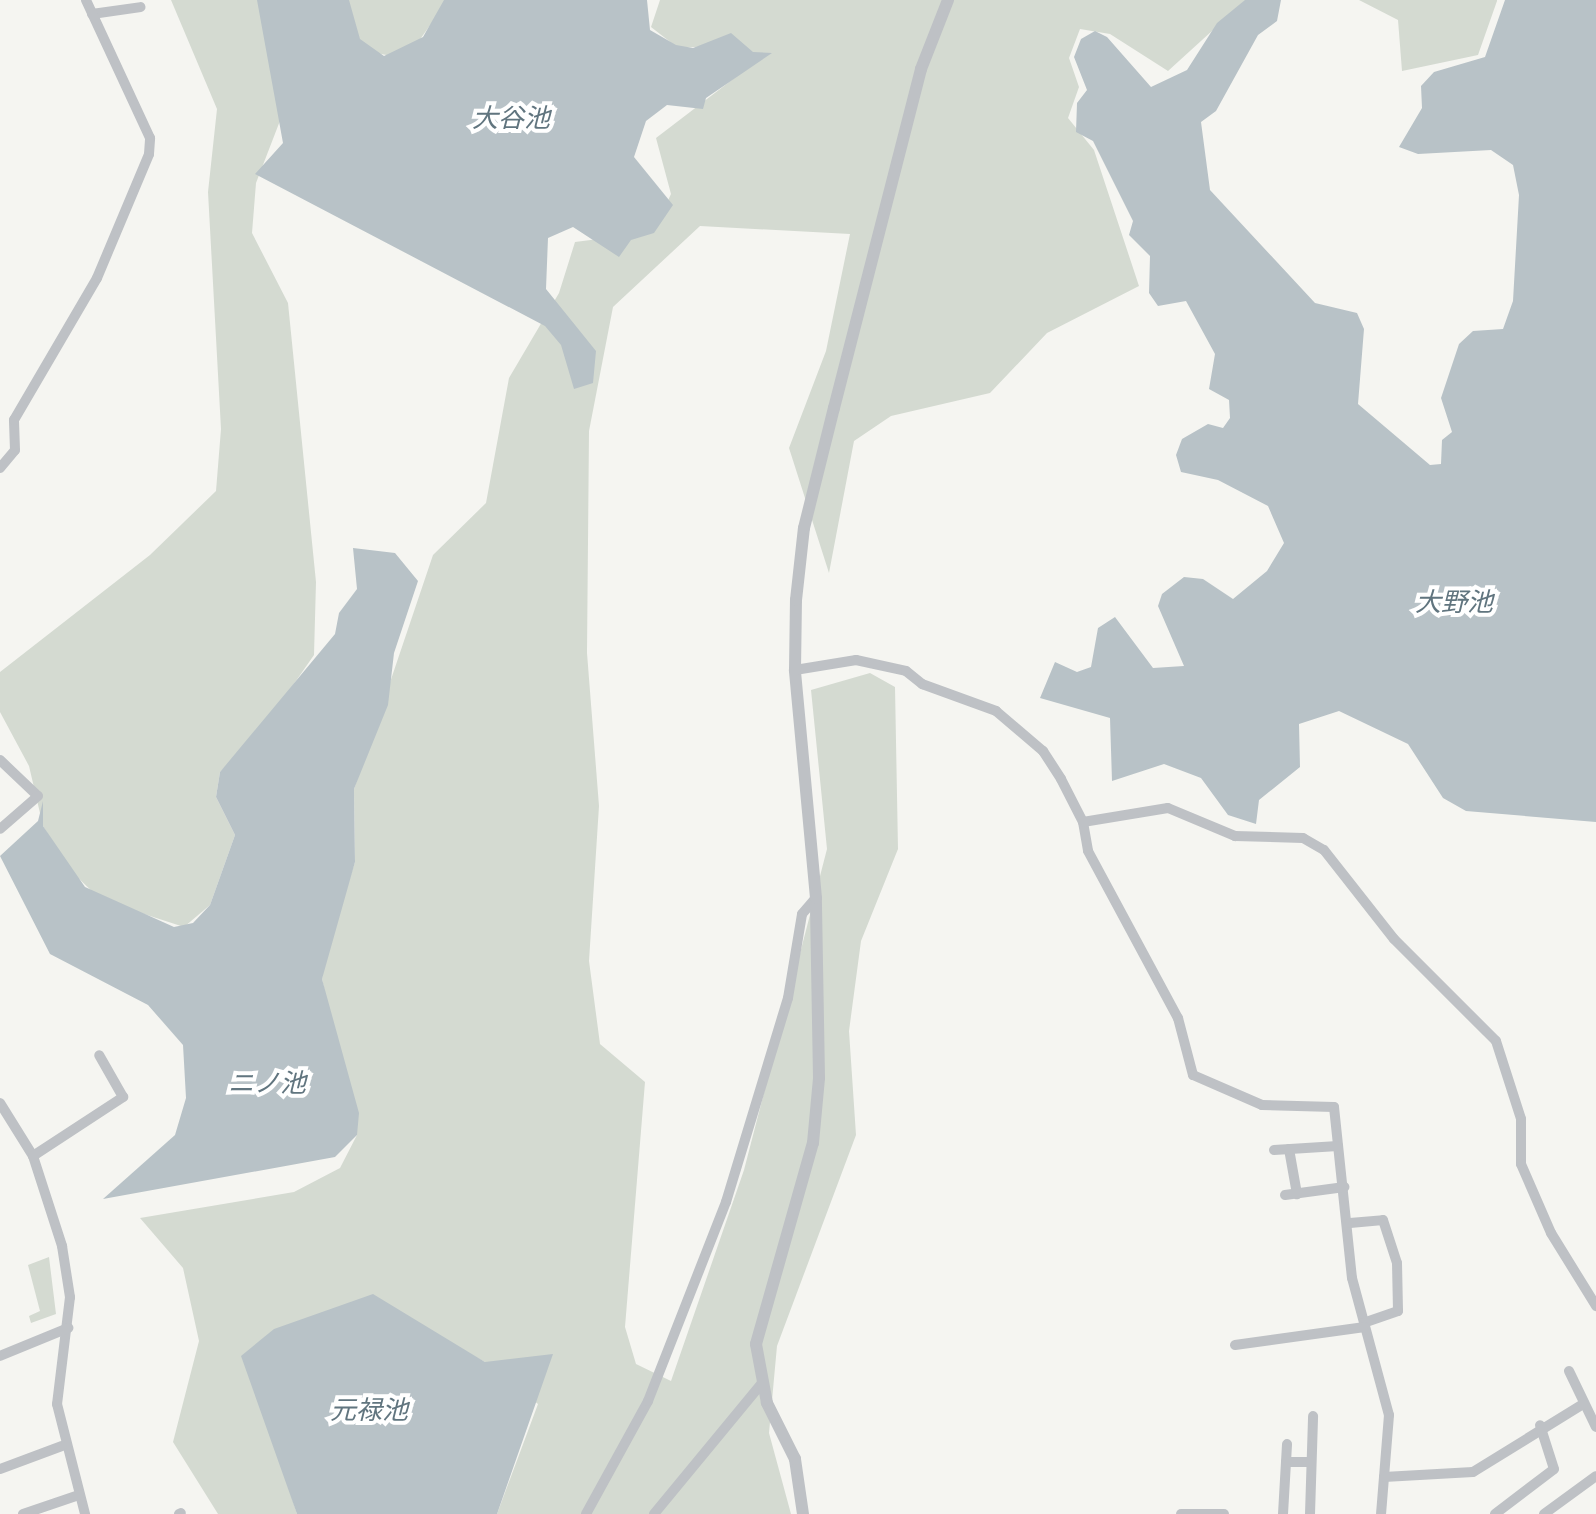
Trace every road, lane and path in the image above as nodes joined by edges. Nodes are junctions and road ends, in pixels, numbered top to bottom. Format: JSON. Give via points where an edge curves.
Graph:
{"nodes":[{"id":1,"x":86,"y":0,"type":"edge"},
{"id":2,"x":948,"y":0,"type":"edge"},
{"id":3,"x":141,"y":7,"type":"dead end"},
{"id":4,"x":92,"y":14,"type":"junction"},
{"id":5,"x":0,"y":468,"type":"edge"},
{"id":6,"x":795,"y":670,"type":"junction"},
{"id":7,"x":2,"y":765,"type":"edge"},
{"id":8,"x":1083,"y":822,"type":"junction"},
{"id":9,"x":0,"y":829,"type":"edge"},
{"id":10,"x":816,"y":898,"type":"junction"},
{"id":11,"x":99,"y":1055,"type":"dead end"},
{"id":12,"x":0,"y":1103,"type":"edge"},
{"id":13,"x":1338,"y":1146,"type":"junction"},
{"id":14,"x":1289,"y":1149,"type":"junction"},
{"id":15,"x":1274,"y":1150,"type":"dead end"},
{"id":16,"x":33,"y":1156,"type":"junction"},
{"id":17,"x":1344,"y":1187,"type":"junction"},
{"id":18,"x":1297,"y":1194,"type":"junction"},
{"id":19,"x":1285,"y":1195,"type":"dead end"},
{"id":20,"x":1350,"y":1223,"type":"junction"},
{"id":21,"x":1594,"y":1300,"type":"edge"},
{"id":22,"x":1364,"y":1325,"type":"junction"},
{"id":23,"x":68,"y":1328,"type":"junction"},
{"id":24,"x":1235,"y":1345,"type":"dead end"},
{"id":25,"x":0,"y":1356,"type":"edge"},
{"id":26,"x":1569,"y":1371,"type":"dead end"},
{"id":27,"x":761,"y":1384,"type":"junction"},
{"id":28,"x":1583,"y":1404,"type":"junction"},
{"id":29,"x":1313,"y":1416,"type":"dead end"},
{"id":30,"x":1540,"y":1425,"type":"junction"},
{"id":31,"x":1596,"y":1427,"type":"edge"},
{"id":32,"x":1287,"y":1444,"type":"dead end"},
{"id":33,"x":62,"y":1446,"type":"junction"},
{"id":34,"x":1286,"y":1462,"type":"junction"},
{"id":35,"x":1311,"y":1462,"type":"junction"},
{"id":36,"x":0,"y":1469,"type":"edge"},
{"id":37,"x":1596,"y":1476,"type":"edge"},
{"id":38,"x":1384,"y":1477,"type":"junction"},
{"id":39,"x":79,"y":1495,"type":"junction"},
{"id":40,"x":1555,"y":1510,"type":"edge"},
{"id":41,"x":23,"y":1514,"type":"edge"},
{"id":42,"x":85,"y":1514,"type":"edge"},
{"id":43,"x":586,"y":1514,"type":"edge"},
{"id":44,"x":654,"y":1514,"type":"edge"},
{"id":45,"x":803,"y":1514,"type":"edge"},
{"id":46,"x":1181,"y":1514,"type":"edge"},
{"id":47,"x":1224,"y":1514,"type":"edge"},
{"id":48,"x":1283,"y":1514,"type":"edge"},
{"id":49,"x":1310,"y":1514,"type":"edge"},
{"id":50,"x":1381,"y":1514,"type":"edge"},
{"id":51,"x":1495,"y":1514,"type":"edge"},
{"id":52,"x":1544,"y":1514,"type":"edge"}],
"edges":[{"from":1,"to":4,"type":"street"},
{"from":2,"to":6,"type":"street","via":[[921,69],[804,528]]},
{"from":3,"to":4,"type":"street"},
{"from":4,"to":5,"type":"street","via":[[150,138],[149,154],[97,278],[14,420],[15,450]]},
{"from":6,"to":8,"type":"street","via":[[856,660],[906,671],[922,684],[996,711],[1043,751]]},
{"from":6,"to":10,"type":"street"},
{"from":7,"to":9,"type":"street","via":[[38,796]]},
{"from":8,"to":13,"type":"street","via":[[1088,851],[1178,1018],[1193,1075],[1262,1105],[1334,1107]]},
{"from":8,"to":21,"type":"street","via":[[1168,808],[1235,836],[1303,838],[1324,850],[1394,939],[1496,1041],[1521,1119],[1521,1164]]},
{"from":10,"to":27,"type":"street","via":[[813,1143],[756,1344]]},
{"from":10,"to":43,"type":"street","via":[[802,914],[788,998],[726,1202],[648,1401]]},
{"from":11,"to":16,"type":"street","via":[[123,1097]]},
{"from":12,"to":16,"type":"street"},
{"from":13,"to":14,"type":"street"},
{"from":13,"to":17,"type":"street"},
{"from":14,"to":15,"type":"street"},
{"from":14,"to":18,"type":"street"},
{"from":16,"to":23,"type":"street","via":[[62,1246]]},
{"from":17,"to":18,"type":"street"},
{"from":17,"to":20,"type":"street"},
{"from":18,"to":19,"type":"street"},
{"from":20,"to":22,"type":"street","via":[[1352,1278]]},
{"from":20,"to":22,"type":"street","via":[[1383,1220],[1397,1263],[1398,1311]]},
{"from":22,"to":24,"type":"street"},
{"from":22,"to":38,"type":"street","via":[[1389,1415]]},
{"from":23,"to":25,"type":"street"},
{"from":23,"to":33,"type":"street","via":[[57,1404]]},
{"from":26,"to":28,"type":"street"},
{"from":27,"to":44,"type":"street"},
{"from":27,"to":45,"type":"street","via":[[795,1459]]},
{"from":28,"to":30,"type":"street"},
{"from":28,"to":31,"type":"street"},
{"from":29,"to":35,"type":"street"},
{"from":30,"to":38,"type":"street","via":[[1473,1472]]},
{"from":30,"to":51,"type":"street","via":[[1554,1469]]},
{"from":32,"to":34,"type":"street"},
{"from":33,"to":36,"type":"street"},
{"from":33,"to":39,"type":"street"},
{"from":34,"to":35,"type":"street"},
{"from":34,"to":48,"type":"street"},
{"from":35,"to":49,"type":"street"},
{"from":37,"to":40,"type":"street"},
{"from":38,"to":50,"type":"street"},
{"from":39,"to":41,"type":"street"},
{"from":39,"to":42,"type":"street"},
{"from":40,"to":52,"type":"street"},
{"from":46,"to":47,"type":"street"}]}
